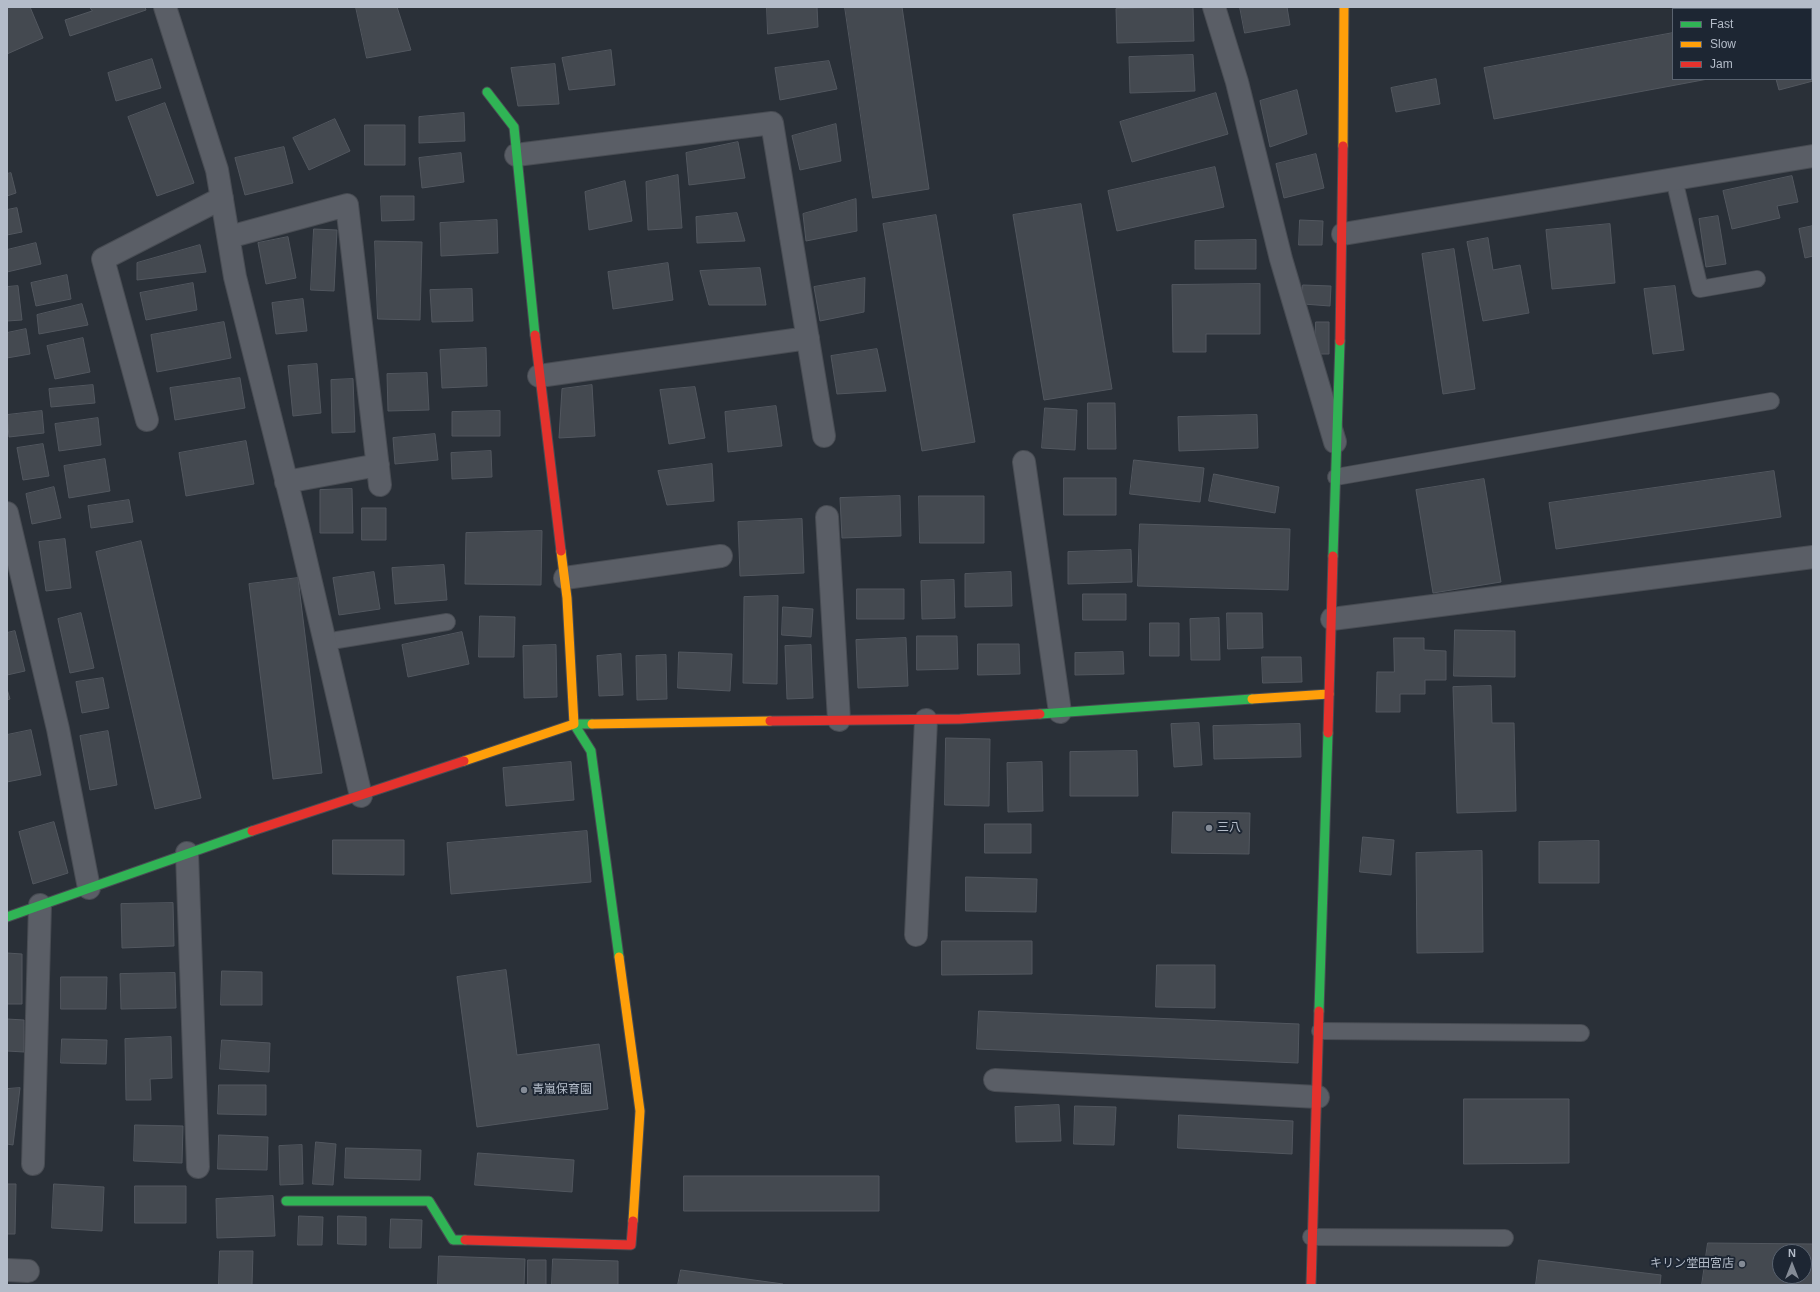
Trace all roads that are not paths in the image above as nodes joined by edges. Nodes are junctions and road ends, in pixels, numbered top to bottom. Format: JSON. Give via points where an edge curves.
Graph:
{"nodes":[{"id":1,"x":165,"y":7,"type":"edge"},
{"id":2,"x":1214,"y":7,"type":"edge"},
{"id":3,"x":1344,"y":7,"type":"edge"},
{"id":4,"x":488,"y":92,"type":"dead end"},
{"id":5,"x":516,"y":156,"type":"junction"},
{"id":6,"x":1813,"y":156,"type":"edge"},
{"id":7,"x":1674,"y":179,"type":"junction"},
{"id":8,"x":222,"y":198,"type":"junction"},
{"id":9,"x":1343,"y":234,"type":"junction"},
{"id":10,"x":229,"y":237,"type":"junction"},
{"id":11,"x":1757,"y":279,"type":"dead end"},
{"id":12,"x":808,"y":338,"type":"junction"},
{"id":13,"x":539,"y":376,"type":"junction"},
{"id":14,"x":1771,"y":401,"type":"dead end"},
{"id":15,"x":147,"y":420,"type":"dead end"},
{"id":16,"x":824,"y":436,"type":"dead end"},
{"id":17,"x":1337,"y":447,"type":"junction"},
{"id":18,"x":1024,"y":462,"type":"dead end"},
{"id":19,"x":1336,"y":477,"type":"junction"},
{"id":20,"x":286,"y":482,"type":"junction"},
{"id":21,"x":7,"y":514,"type":"edge"},
{"id":22,"x":827,"y":516,"type":"dead end"},
{"id":23,"x":721,"y":556,"type":"dead end"},
{"id":24,"x":1813,"y":557,"type":"edge"},
{"id":25,"x":565,"y":578,"type":"junction"},
{"id":26,"x":1332,"y":619,"type":"junction"},
{"id":27,"x":448,"y":622,"type":"dead end"},
{"id":28,"x":325,"y":642,"type":"junction"},
{"id":29,"x":1329,"y":694,"type":"junction"},
{"id":30,"x":1060,"y":712,"type":"junction"},
{"id":31,"x":839,"y":720,"type":"junction"},
{"id":32,"x":926,"y":720,"type":"junction"},
{"id":33,"x":574,"y":724,"type":"junction"},
{"id":34,"x":362,"y":796,"type":"junction"},
{"id":35,"x":187,"y":853,"type":"junction"},
{"id":36,"x":89,"y":888,"type":"junction"},
{"id":37,"x":40,"y":905,"type":"junction"},
{"id":38,"x":7,"y":917,"type":"edge"},
{"id":39,"x":916,"y":935,"type":"dead end"},
{"id":40,"x":1320,"y":1031,"type":"junction"},
{"id":41,"x":1581,"y":1033,"type":"dead end"},
{"id":42,"x":995,"y":1080,"type":"dead end"},
{"id":43,"x":1318,"y":1097,"type":"junction"},
{"id":44,"x":33,"y":1164,"type":"dead end"},
{"id":45,"x":198,"y":1167,"type":"dead end"},
{"id":46,"x":286,"y":1201,"type":"dead end"},
{"id":47,"x":1311,"y":1237,"type":"junction"},
{"id":48,"x":1505,"y":1238,"type":"dead end"},
{"id":49,"x":1311,"y":1285,"type":"edge"}],
"edges":[{"from":1,"to":8,"type":"street","via":[[217,170]]},
{"from":2,"to":17,"type":"street","via":[[1237,82],[1284,266]]},
{"from":3,"to":9,"type":"street"},
{"from":4,"to":5,"type":"street","via":[[514,127]]},
{"from":5,"to":12,"type":"street","via":[[772,123]]},
{"from":5,"to":13,"type":"street"},
{"from":6,"to":7,"type":"street"},
{"from":7,"to":9,"type":"street"},
{"from":7,"to":11,"type":"lane","via":[[1700,289]]},
{"from":8,"to":10,"type":"street"},
{"from":8,"to":15,"type":"street","via":[[103,259]]},
{"from":9,"to":17,"type":"street"},
{"from":10,"to":20,"type":"street","via":[[235,277]]},
{"from":10,"to":20,"type":"street","via":[[347,205],[379,475]]},
{"from":12,"to":13,"type":"street"},
{"from":12,"to":16,"type":"street"},
{"from":13,"to":25,"type":"street"},
{"from":14,"to":19,"type":"lane"},
{"from":17,"to":19,"type":"street"},
{"from":18,"to":30,"type":"street"},
{"from":19,"to":26,"type":"street"},
{"from":20,"to":28,"type":"street"},
{"from":21,"to":36,"type":"street","via":[[58,728]]},
{"from":22,"to":31,"type":"street"},
{"from":23,"to":25,"type":"street"},
{"from":24,"to":26,"type":"street"},
{"from":25,"to":33,"type":"street"},
{"from":26,"to":29,"type":"street"},
{"from":27,"to":28,"type":"lane"},
{"from":28,"to":34,"type":"street"},
{"from":29,"to":30,"type":"street"},
{"from":29,"to":40,"type":"street"},
{"from":30,"to":32,"type":"street"},
{"from":31,"to":32,"type":"street"},
{"from":31,"to":33,"type":"street"},
{"from":32,"to":39,"type":"street"},
{"from":33,"to":34,"type":"street"},
{"from":33,"to":46,"type":"street","via":[[591,750],[640,1111],[631,1245],[453,1240],[429,1201]]},
{"from":34,"to":35,"type":"street"},
{"from":35,"to":36,"type":"street"},
{"from":35,"to":45,"type":"street"},
{"from":36,"to":37,"type":"street"},
{"from":37,"to":38,"type":"street"},
{"from":37,"to":44,"type":"street"},
{"from":40,"to":41,"type":"lane"},
{"from":40,"to":43,"type":"street"},
{"from":42,"to":43,"type":"street"},
{"from":43,"to":47,"type":"street"},
{"from":47,"to":48,"type":"lane"},
{"from":47,"to":49,"type":"street"}]}
